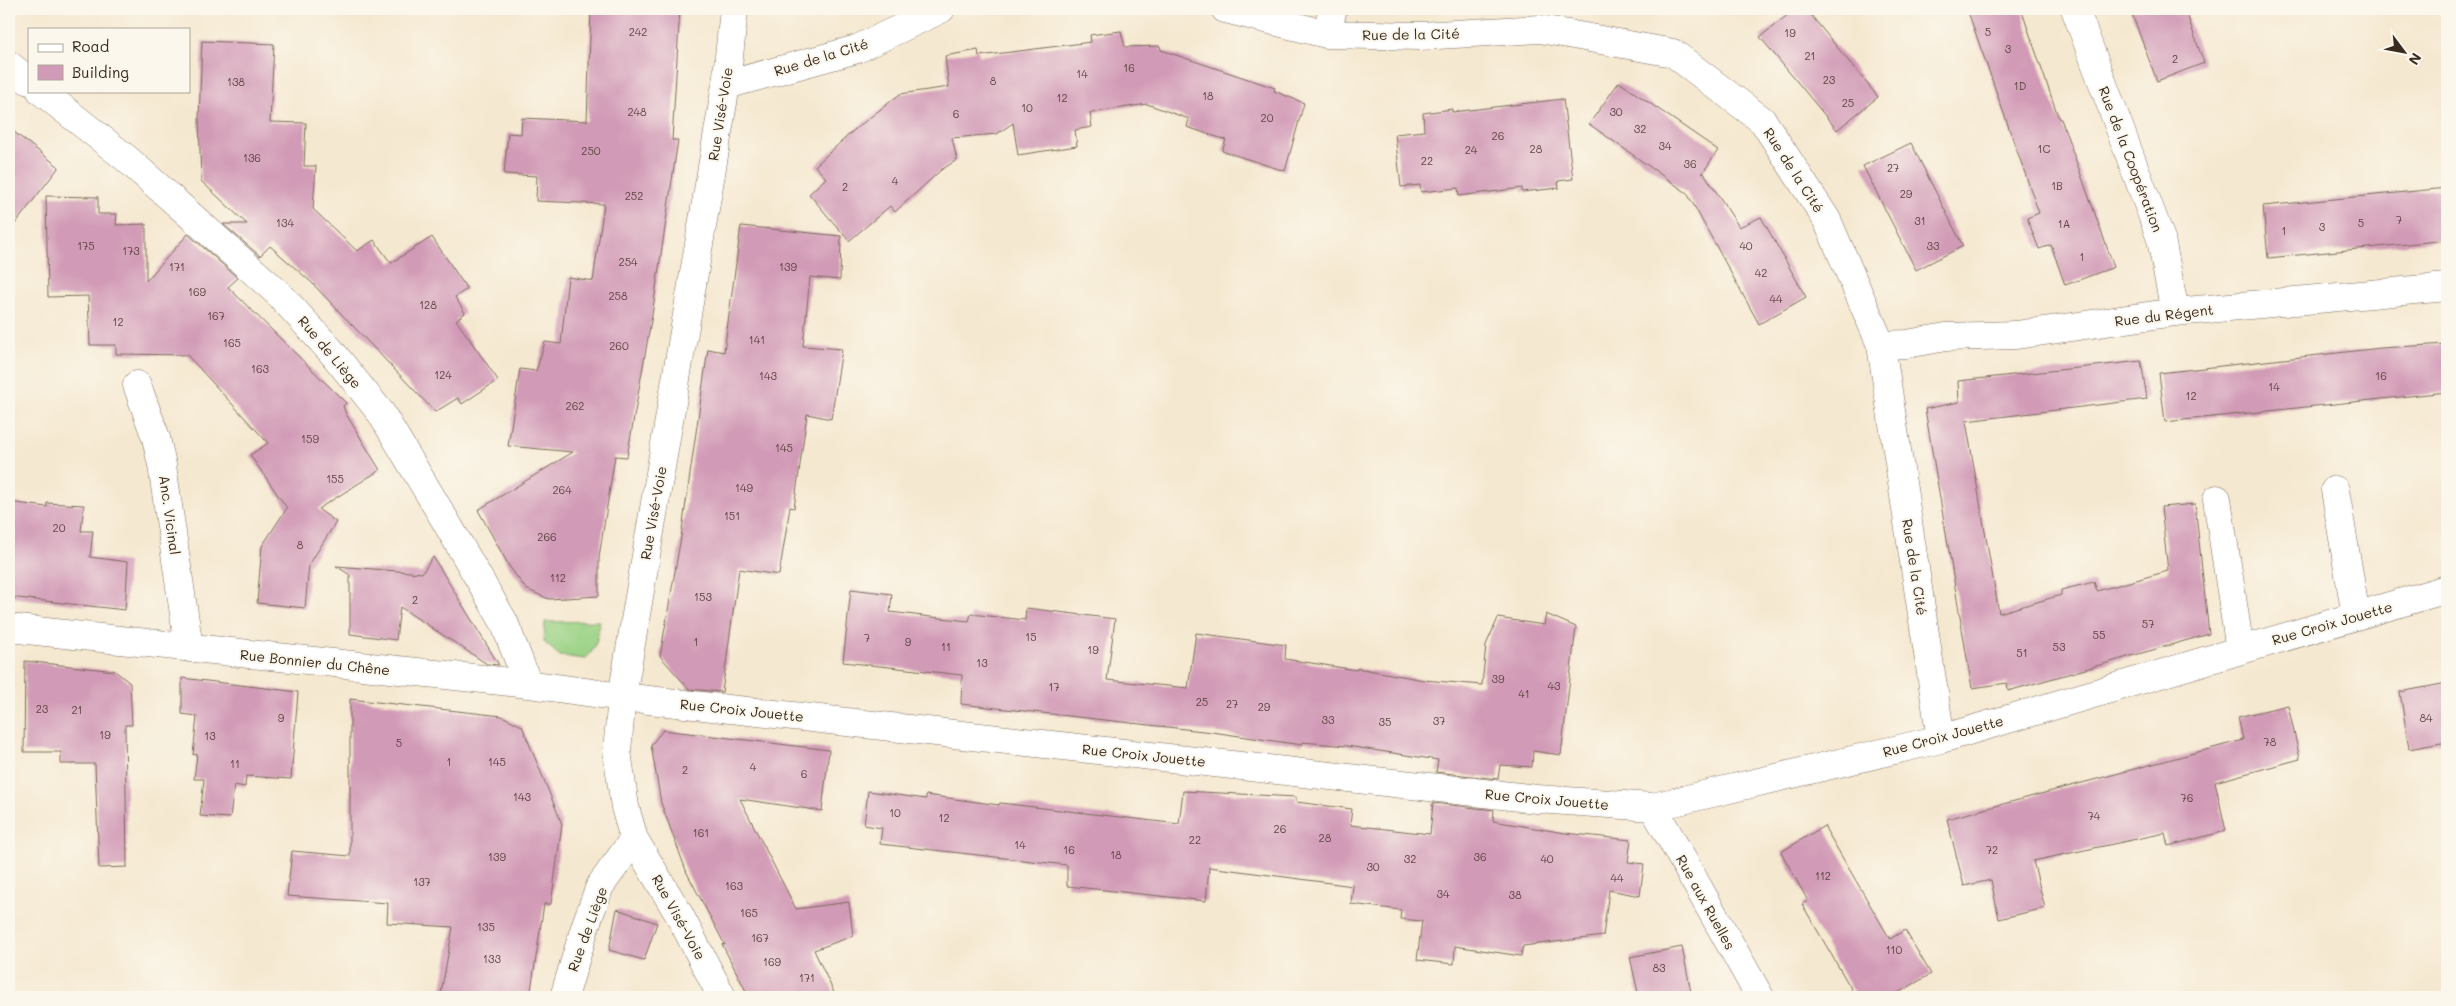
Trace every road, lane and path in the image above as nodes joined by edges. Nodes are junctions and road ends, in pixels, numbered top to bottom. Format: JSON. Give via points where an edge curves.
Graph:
{"nodes":[{"id":1,"x":734,"y":9,"type":"edge"},
{"id":2,"x":941,"y":9,"type":"edge"},
{"id":3,"x":1225,"y":9,"type":"edge"},
{"id":4,"x":2075,"y":9,"type":"edge"},
{"id":5,"x":1329,"y":21,"type":"edge"},
{"id":6,"x":9,"y":65,"type":"edge"},
{"id":7,"x":28,"y":80,"type":"edge"},
{"id":8,"x":726,"y":85,"type":"junction"},
{"id":9,"x":42,"y":92,"type":"edge"},
{"id":10,"x":2447,"y":287,"type":"edge"},
{"id":11,"x":2175,"y":312,"type":"junction"},
{"id":12,"x":1881,"y":345,"type":"junction"},
{"id":13,"x":137,"y":385,"type":"dead end"},
{"id":14,"x":2335,"y":490,"type":"dead end"},
{"id":15,"x":2217,"y":499,"type":"dead end"},
{"id":16,"x":2447,"y":589,"type":"edge"},
{"id":17,"x":2356,"y":616,"type":"junction"},
{"id":18,"x":9,"y":628,"type":"edge"},
{"id":19,"x":189,"y":648,"type":"junction"},
{"id":20,"x":2240,"y":650,"type":"junction"},
{"id":21,"x":528,"y":684,"type":"junction"},
{"id":22,"x":622,"y":697,"type":"junction"},
{"id":23,"x":1941,"y":739,"type":"junction"},
{"id":24,"x":1653,"y":807,"type":"junction"},
{"id":25,"x":634,"y":839,"type":"junction"},
{"id":26,"x":564,"y":997,"type":"edge"},
{"id":27,"x":722,"y":997,"type":"edge"},
{"id":28,"x":1760,"y":997,"type":"edge"}],
"edges":[{"from":1,"to":8,"type":"street","name":"Rue Visé-Voie"},
{"from":2,"to":8,"type":"street","name":"Rue de la Cité","via":[[858,49]]},
{"from":3,"to":5,"type":"street","name":"Rue de la Cité"},
{"from":4,"to":11,"type":"street","name":"Rue de la Coopération","via":[[2161,239]]},
{"from":5,"to":12,"type":"street","name":"Rue de la Cité","via":[[1420,36],[1540,29],[1673,53],[1762,121],[1827,220]]},
{"from":6,"to":7,"type":"street"},
{"from":8,"to":22,"type":"street","name":"Rue Visé-Voie"},
{"from":9,"to":21,"type":"street","name":"Rue de Liège","via":[[127,159],[279,294],[331,351],[381,413],[445,520],[504,622]]},
{"from":10,"to":11,"type":"street","name":"Rue du Régent"},
{"from":11,"to":12,"type":"street","name":"Rue du Régent","via":[[2016,335],[1946,337]]},
{"from":12,"to":23,"type":"street","name":"Rue de la Cité"},
{"from":13,"to":19,"type":"street","name":"Anc. Vicinal","via":[[162,465]]},
{"from":14,"to":17,"type":"street"},
{"from":15,"to":20,"type":"street"},
{"from":16,"to":17,"type":"street","name":"Rue Croix Jouette"},
{"from":17,"to":20,"type":"street","name":"Rue Croix Jouette"},
{"from":18,"to":19,"type":"street","name":"Rue Bonnier du Chêne"},
{"from":19,"to":21,"type":"street","name":"Rue Bonnier du Chêne"},
{"from":20,"to":23,"type":"street","name":"Rue Croix Jouette"},
{"from":21,"to":22,"type":"street","name":"Rue Bonnier du Chêne"},
{"from":22,"to":24,"type":"street","name":"Rue Croix Jouette","via":[[1537,799]]},
{"from":22,"to":25,"type":"street","name":"Rue Visé-Voie","via":[[617,751],[625,807]]},
{"from":23,"to":24,"type":"street","name":"Rue Croix Jouette"},
{"from":24,"to":28,"type":"street","name":"Rue aux Ruelles"},
{"from":25,"to":26,"type":"street","name":"Rue de Liège","via":[[600,886]]},
{"from":25,"to":27,"type":"street","name":"Rue Visé-Voie","via":[[680,916]]}]}
